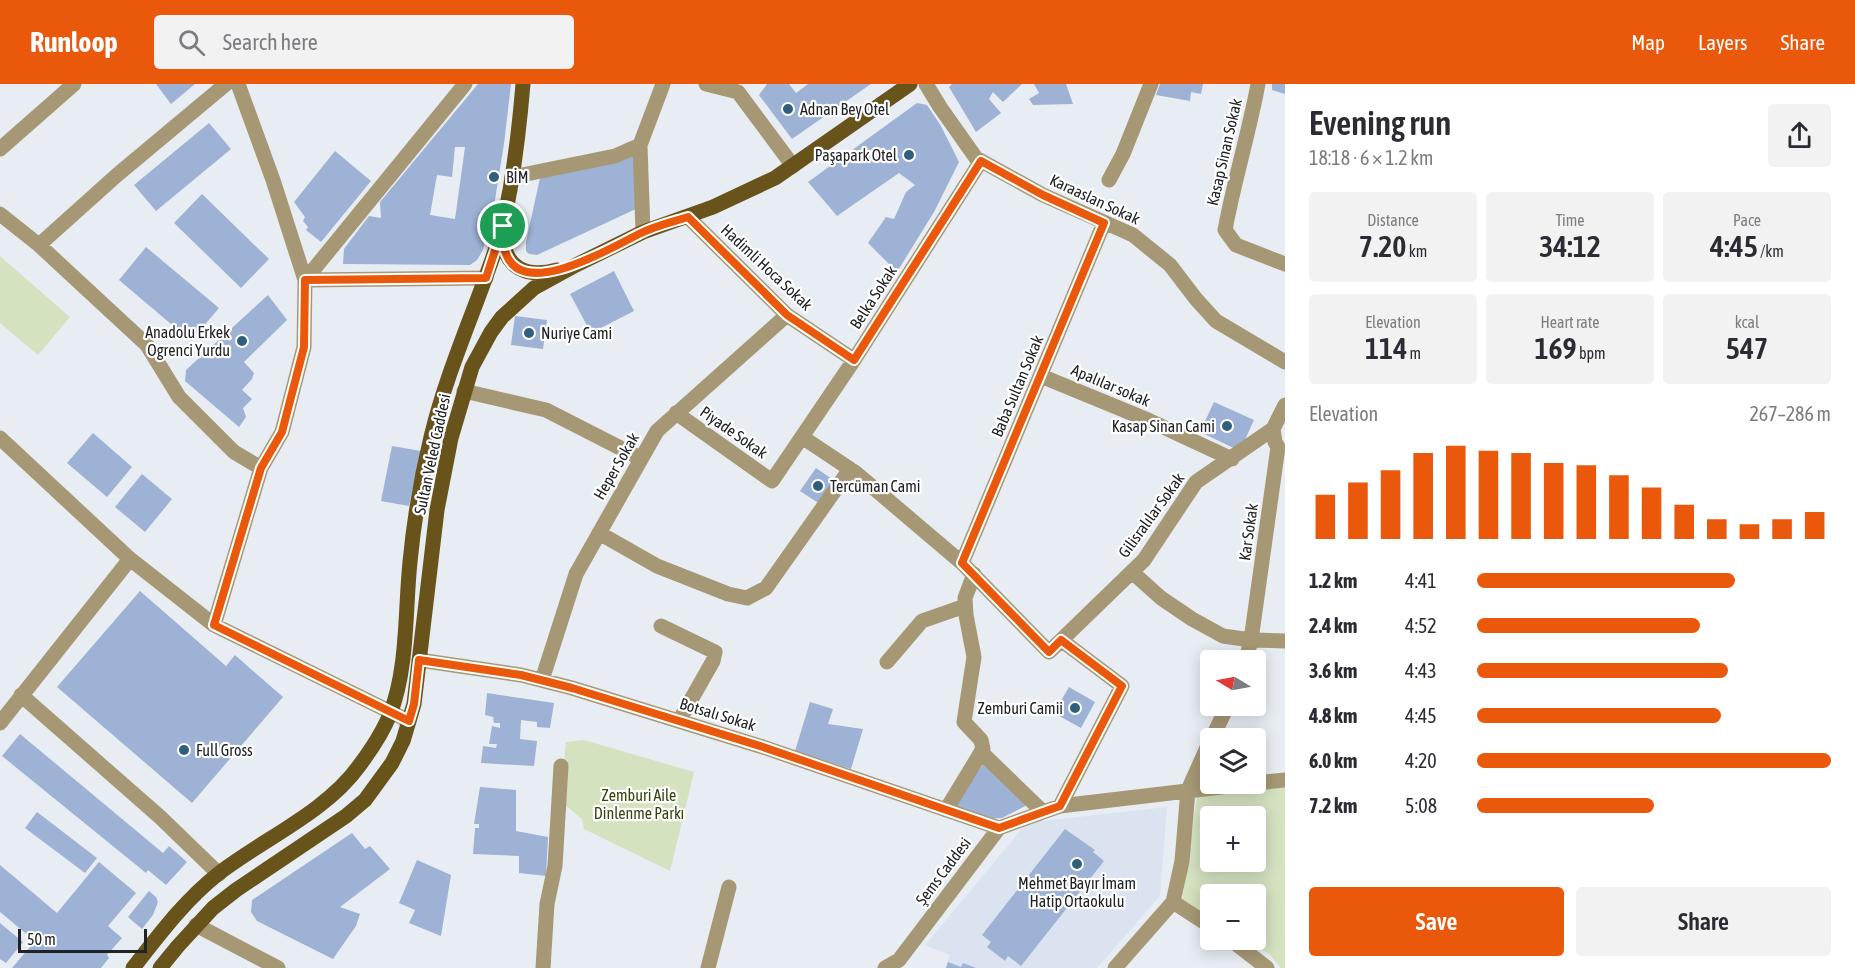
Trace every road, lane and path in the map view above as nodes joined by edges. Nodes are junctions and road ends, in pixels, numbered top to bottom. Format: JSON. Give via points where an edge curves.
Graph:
{"nodes":[{"id":1,"x":74,"y":84,"type":"edge"},
{"id":2,"x":226,"y":84,"type":"edge"},
{"id":3,"x":238,"y":84,"type":"edge"},
{"id":4,"x":465,"y":84,"type":"edge"},
{"id":5,"x":523,"y":84,"type":"edge"},
{"id":6,"x":663,"y":84,"type":"edge"},
{"id":7,"x":706,"y":84,"type":"edge"},
{"id":8,"x":892,"y":84,"type":"edge"},
{"id":9,"x":910,"y":84,"type":"edge"},
{"id":10,"x":926,"y":84,"type":"edge"},
{"id":11,"x":1150,"y":84,"type":"edge"},
{"id":12,"x":1258,"y":84,"type":"edge"},
{"id":13,"x":883,"y":102,"type":"junction"},
{"id":14,"x":640,"y":145,"type":"junction"},
{"id":15,"x":0,"y":149,"type":"edge"},
{"id":16,"x":981,"y":161,"type":"junction"},
{"id":17,"x":793,"y":166,"type":"junction"},
{"id":18,"x":512,"y":177,"type":"junction"},
{"id":19,"x":1109,"y":180,"type":"dead end"},
{"id":20,"x":0,"y":214,"type":"edge"},
{"id":21,"x":688,"y":217,"type":"junction"},
{"id":22,"x":1104,"y":223,"type":"junction"},
{"id":23,"x":503,"y":226,"type":"junction"},
{"id":24,"x":643,"y":232,"type":"junction"},
{"id":25,"x":39,"y":245,"type":"junction"},
{"id":26,"x":576,"y":264,"type":"junction"},
{"id":27,"x":1285,"y":264,"type":"edge"},
{"id":28,"x":486,"y":278,"type":"junction"},
{"id":29,"x":305,"y":280,"type":"junction"},
{"id":30,"x":787,"y":315,"type":"junction"},
{"id":31,"x":854,"y":360,"type":"junction"},
{"id":32,"x":1285,"y":362,"type":"edge"},
{"id":33,"x":1041,"y":376,"type":"junction"},
{"id":34,"x":464,"y":391,"type":"junction"},
{"id":35,"x":1285,"y":405,"type":"edge"},
{"id":36,"x":676,"y":413,"type":"junction"},
{"id":37,"x":1273,"y":429,"type":"junction"},
{"id":38,"x":802,"y":437,"type":"junction"},
{"id":39,"x":0,"y":438,"type":"edge"},
{"id":40,"x":1282,"y":450,"type":"edge"},
{"id":41,"x":640,"y":458,"type":"junction"},
{"id":42,"x":1233,"y":459,"type":"junction"},
{"id":43,"x":261,"y":468,"type":"junction"},
{"id":44,"x":850,"y":469,"type":"junction"},
{"id":45,"x":772,"y":481,"type":"joint"},
{"id":46,"x":599,"y":533,"type":"junction"},
{"id":47,"x":130,"y":559,"type":"junction"},
{"id":48,"x":968,"y":569,"type":"junction"},
{"id":49,"x":1132,"y":572,"type":"junction"},
{"id":50,"x":965,"y":606,"type":"junction"},
{"id":51,"x":214,"y":625,"type":"junction"},
{"id":52,"x":661,"y":626,"type":"dead end"},
{"id":53,"x":1061,"y":640,"type":"junction"},
{"id":54,"x":1251,"y":640,"type":"junction"},
{"id":55,"x":1285,"y":640,"type":"edge"},
{"id":56,"x":1248,"y":650,"type":"edge"},
{"id":57,"x":419,"y":660,"type":"junction"},
{"id":58,"x":886,"y":662,"type":"dead end"},
{"id":59,"x":542,"y":680,"type":"junction"},
{"id":60,"x":21,"y":695,"type":"junction"},
{"id":61,"x":390,"y":712,"type":"junction"},
{"id":62,"x":409,"y":721,"type":"junction"},
{"id":63,"x":679,"y":721,"type":"junction"},
{"id":64,"x":0,"y":723,"type":"edge"},
{"id":65,"x":981,"y":752,"type":"junction"},
{"id":66,"x":1200,"y":763,"type":"edge"},
{"id":67,"x":561,"y":766,"type":"dead end"},
{"id":68,"x":1285,"y":780,"type":"edge"},
{"id":69,"x":1266,"y":782,"type":"edge"},
{"id":70,"x":1200,"y":789,"type":"edge"},
{"id":71,"x":1188,"y":790,"type":"junction"},
{"id":72,"x":1060,"y":806,"type":"junction"},
{"id":73,"x":946,"y":810,"type":"junction"},
{"id":74,"x":1044,"y":812,"type":"junction"},
{"id":75,"x":999,"y":828,"type":"junction"},
{"id":76,"x":219,"y":874,"type":"junction"},
{"id":77,"x":729,"y":887,"type":"dead end"},
{"id":78,"x":1173,"y":902,"type":"junction"},
{"id":79,"x":1200,"y":920,"type":"edge"},
{"id":80,"x":196,"y":926,"type":"junction"},
{"id":81,"x":1244,"y":950,"type":"edge"},
{"id":82,"x":133,"y":968,"type":"edge"},
{"id":83,"x":160,"y":968,"type":"edge"},
{"id":84,"x":278,"y":968,"type":"edge"},
{"id":85,"x":543,"y":968,"type":"edge"},
{"id":86,"x":708,"y":968,"type":"edge"},
{"id":87,"x":885,"y":968,"type":"edge"},
{"id":88,"x":1115,"y":968,"type":"edge"},
{"id":89,"x":1267,"y":968,"type":"edge"}],
"edges":[{"from":1,"to":15,"type":"street"},
{"from":2,"to":25,"type":"street"},
{"from":3,"to":29,"type":"street"},
{"from":4,"to":29,"type":"street"},
{"from":5,"to":18,"type":"main road"},
{"from":6,"to":14,"type":"street"},
{"from":7,"to":17,"type":"street","via":[[738,92]]},
{"from":8,"to":13,"type":"main road"},
{"from":9,"to":13,"type":"main road","name":"Sultan Veled Caddesi"},
{"from":10,"to":16,"type":"street","name":"Karaaslan Sokak"},
{"from":11,"to":19,"type":"street"},
{"from":12,"to":27,"type":"street","name":"Kasap Sinan Sokak","via":[[1225,230],[1236,245]]},
{"from":13,"to":17,"type":"main road","name":"Sultan Veled Caddesi"},
{"from":14,"to":18,"type":"street","via":[[615,156]]},
{"from":14,"to":24,"type":"street"},
{"from":16,"to":22,"type":"street","name":"Karaaslan Sokak"},
{"from":16,"to":31,"type":"street","name":"Belka Sokak"},
{"from":17,"to":21,"type":"main road","name":"Sultan Veled Caddesi","via":[[756,188]]},
{"from":18,"to":23,"type":"main road"},
{"from":20,"to":25,"type":"street"},
{"from":21,"to":24,"type":"main road","name":"Sultan Veled Caddesi"},
{"from":21,"to":30,"type":"street","name":"Hadimli Hoca Sokak"},
{"from":22,"to":32,"type":"street","name":"Karaaslan Sokak","via":[[1133,235],[1170,265],[1216,321]]},
{"from":22,"to":33,"type":"street","name":"Baba Sultan Sokak"},
{"from":23,"to":26,"type":"main road","via":[[506,257],[523,271],[536,273]]},
{"from":23,"to":28,"type":"main road","name":"Sultan Veled Caddesi"},
{"from":24,"to":26,"type":"main road","name":"Sultan Veled Caddesi"},
{"from":25,"to":43,"type":"street","via":[[147,345],[179,398],[234,452]]},
{"from":26,"to":34,"type":"main road","name":"Sultan Veled Caddesi","via":[[534,288],[502,317],[482,347]]},
{"from":28,"to":29,"type":"street"},
{"from":28,"to":61,"type":"main road","name":"Sultan Veled Caddesi","via":[[450,372],[431,437],[413,533],[401,665]]},
{"from":29,"to":43,"type":"street","via":[[304,347],[282,432]]},
{"from":30,"to":31,"type":"street","name":"Hadimli Hoca Sokak"},
{"from":30,"to":36,"type":"street","name":"Heper Sokak"},
{"from":31,"to":38,"type":"street","name":"Belka Sokak"},
{"from":33,"to":42,"type":"street","name":"Apalılar sokak"},
{"from":33,"to":48,"type":"street","name":"Baba Sultan Sokak"},
{"from":34,"to":41,"type":"street","via":[[546,410]]},
{"from":34,"to":57,"type":"main road","name":"Sultan Veled Caddesi","via":[[441,484]]},
{"from":35,"to":37,"type":"street","name":"Gilisralılar Sokak"},
{"from":36,"to":41,"type":"street","name":"Heper Sokak","via":[[657,431]]},
{"from":36,"to":45,"type":"street","name":"Piyade Sokak"},
{"from":37,"to":40,"type":"street","name":"Kar Sokak","via":[[1275,442]]},
{"from":37,"to":42,"type":"street","name":"Gilisralılar Sokak"},
{"from":38,"to":44,"type":"street"},
{"from":38,"to":45,"type":"street","name":"Belka Sokak"},
{"from":39,"to":47,"type":"street"},
{"from":40,"to":54,"type":"street","name":"Kar Sokak"},
{"from":41,"to":46,"type":"street","name":"Heper Sokak"},
{"from":42,"to":49,"type":"street","name":"Gilisralılar Sokak","via":[[1196,482]]},
{"from":43,"to":51,"type":"street"},
{"from":44,"to":46,"type":"street","via":[[766,588],[747,598],[657,566]]},
{"from":44,"to":48,"type":"street"},
{"from":46,"to":59,"type":"street","name":"Heper Sokak","via":[[576,574]]},
{"from":47,"to":51,"type":"street"},
{"from":47,"to":60,"type":"street"},
{"from":48,"to":50,"type":"street","name":"Baba Sultan Sokak"},
{"from":48,"to":53,"type":"street","name":"Gilisralılar Sokak","via":[[1049,652]]},
{"from":49,"to":53,"type":"street","name":"Gilisralılar Sokak"},
{"from":49,"to":54,"type":"street","via":[[1192,619],[1223,636]]},
{"from":50,"to":58,"type":"street","via":[[922,621]]},
{"from":50,"to":65,"type":"street","via":[[974,657],[964,722],[981,740]]},
{"from":51,"to":61,"type":"street"},
{"from":52,"to":63,"type":"street","via":[[715,652]]},
{"from":53,"to":72,"type":"street","via":[[1122,686]]},
{"from":54,"to":55,"type":"street"},
{"from":54,"to":56,"type":"street","name":"Kar Sokak"},
{"from":57,"to":59,"type":"street","name":"Botsalı Sokak"},
{"from":57,"to":62,"type":"main road","name":"Sultan Veled Caddesi"},
{"from":59,"to":63,"type":"street","name":"Botsalı Sokak"},
{"from":60,"to":64,"type":"street"},
{"from":60,"to":76,"type":"street"},
{"from":61,"to":62,"type":"street"},
{"from":61,"to":76,"type":"main road","name":"Sultan Veled Caddesi","via":[[346,782]]},
{"from":62,"to":80,"type":"main road","name":"Sultan Veled Caddesi","via":[[392,763],[365,800],[236,890]]},
{"from":63,"to":73,"type":"street","name":"Botsalı Sokak"},
{"from":65,"to":73,"type":"street"},
{"from":65,"to":74,"type":"street"},
{"from":66,"to":71,"type":"street"},
{"from":67,"to":85,"type":"street"},
{"from":68,"to":69,"type":"street"},
{"from":70,"to":71,"type":"street"},
{"from":71,"to":72,"type":"street"},
{"from":71,"to":78,"type":"street","via":[[1182,861]]},
{"from":72,"to":74,"type":"street"},
{"from":73,"to":75,"type":"street","name":"Botsalı Sokak"},
{"from":74,"to":75,"type":"street"},
{"from":75,"to":87,"type":"street","name":"Şems Caddesi","via":[[899,960]]},
{"from":76,"to":82,"type":"main road","name":"Sultan Veled Caddesi","via":[[177,913]]},
{"from":77,"to":86,"type":"street"},
{"from":78,"to":79,"type":"street"},
{"from":78,"to":88,"type":"street"},
{"from":80,"to":83,"type":"main road","name":"Sultan Veled Caddesi"},
{"from":80,"to":84,"type":"street"},
{"from":81,"to":89,"type":"street"}]}
